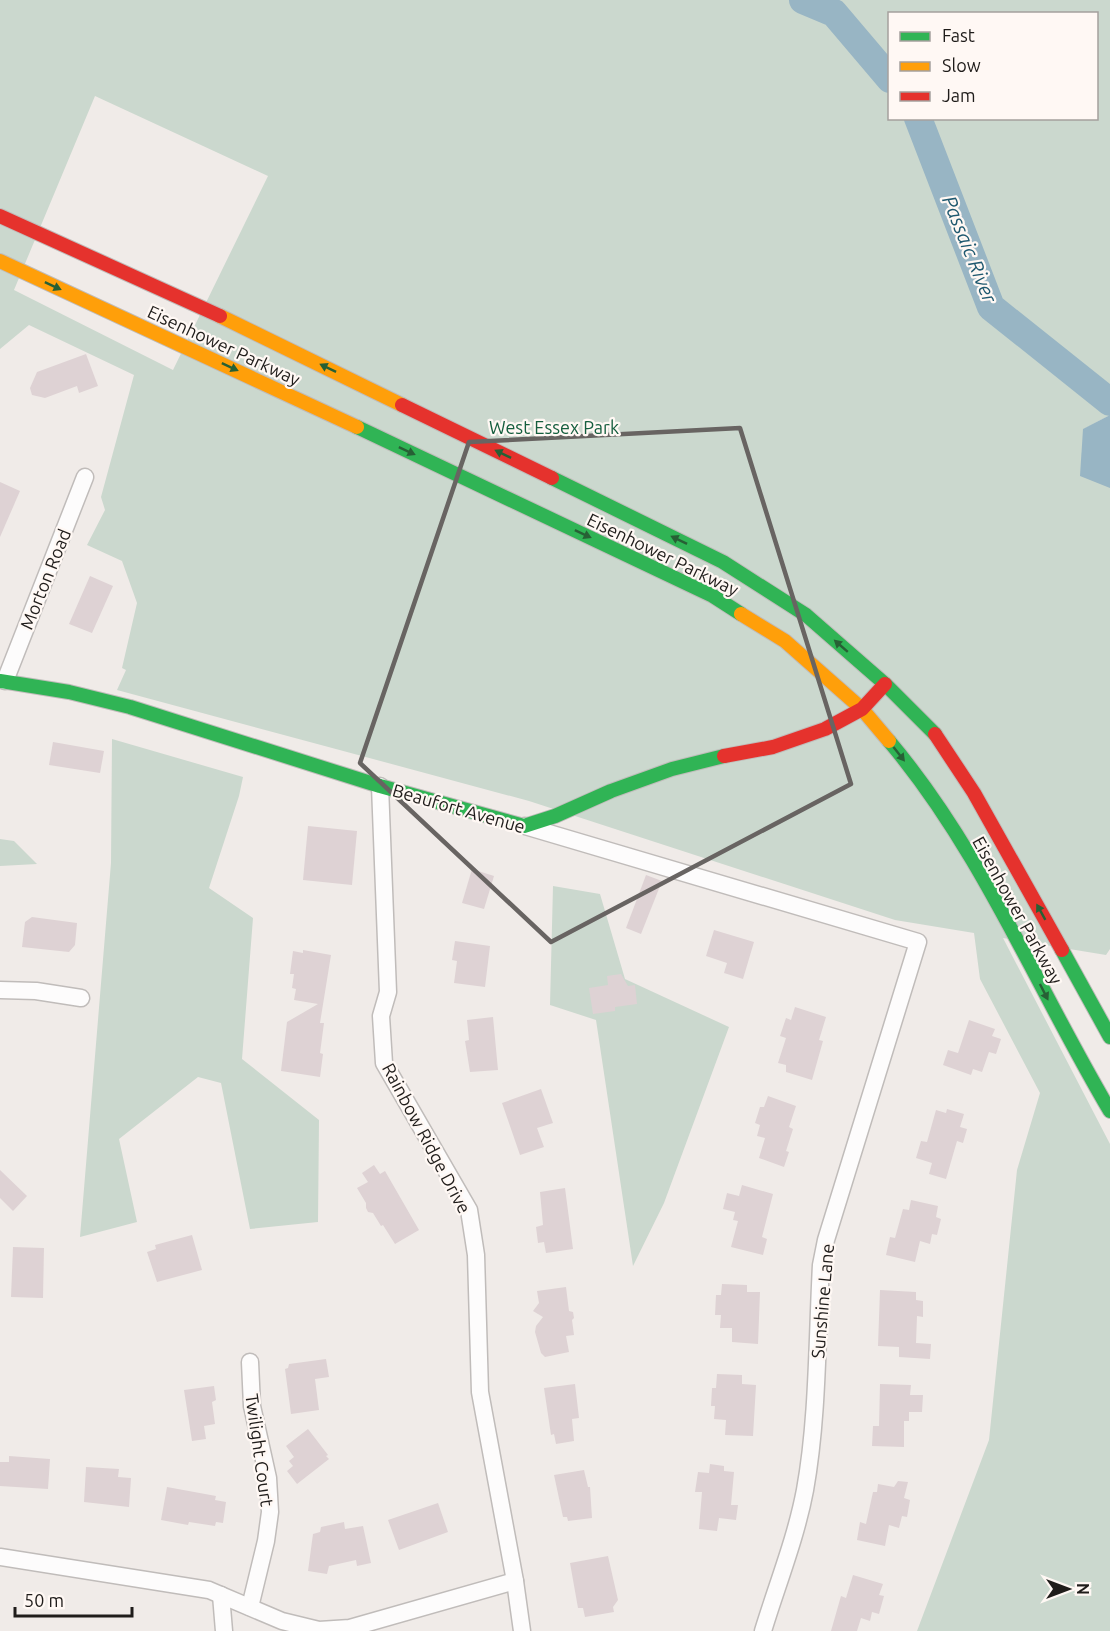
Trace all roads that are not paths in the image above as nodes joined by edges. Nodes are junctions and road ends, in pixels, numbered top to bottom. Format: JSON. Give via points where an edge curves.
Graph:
{"nodes":[{"id":1,"x":0,"y":216,"type":"edge"},
{"id":2,"x":0,"y":261,"type":"edge"},
{"id":3,"x":86,"y":477,"type":"dead end"},
{"id":4,"x":2,"y":681,"type":"edge"},
{"id":5,"x":885,"y":684,"type":"junction"},
{"id":6,"x":862,"y":709,"type":"junction"},
{"id":7,"x":380,"y":786,"type":"junction"},
{"id":8,"x":524,"y":826,"type":"junction"},
{"id":9,"x":918,"y":942,"type":"joint"},
{"id":10,"x":0,"y":990,"type":"edge"},
{"id":11,"x":81,"y":998,"type":"dead end"},
{"id":12,"x":1110,"y":1036,"type":"edge"},
{"id":13,"x":1110,"y":1111,"type":"edge"},
{"id":14,"x":250,"y":1362,"type":"dead end"},
{"id":15,"x":0,"y":1557,"type":"edge"},
{"id":16,"x":515,"y":1581,"type":"junction"},
{"id":17,"x":221,"y":1595,"type":"junction"},
{"id":18,"x":250,"y":1608,"type":"junction"},
{"id":19,"x":224,"y":1631,"type":"edge"},
{"id":20,"x":522,"y":1631,"type":"edge"},
{"id":21,"x":763,"y":1631,"type":"edge"}],
"edges":[{"from":5,"to":1,"type":"main road","name":"Eisenhower Parkway","one_way":true,"via":[[806,615],[723,562],[258,334]]},
{"from":2,"to":6,"type":"main road","name":"Eisenhower Parkway","one_way":true,"via":[[713,596],[785,640]]},
{"from":3,"to":4,"type":"street","name":"Morton Road"},
{"from":4,"to":7,"type":"main road","name":"Beaufort Avenue","via":[[130,707]]},
{"from":5,"to":6,"type":"main road"},
{"from":12,"to":5,"type":"main road","name":"Eisenhower Parkway","one_way":true,"via":[[974,793],[937,736]]},
{"from":6,"to":8,"type":"main road","via":[[790,743],[672,769]]},
{"from":6,"to":13,"type":"main road","name":"Eisenhower Parkway","one_way":true,"via":[[938,804]]},
{"from":7,"to":8,"type":"main road","name":"Beaufort Avenue"},
{"from":7,"to":16,"type":"street","name":"Rainbow Ridge Drive","via":[[388,992],[381,1016],[384,1063],[469,1210],[476,1255],[480,1392]]},
{"from":8,"to":9,"type":"street","name":"Beaufort Avenue"},
{"from":9,"to":21,"type":"street","name":"Sunshine Lane","via":[[826,1240],[811,1454],[796,1527]]},
{"from":10,"to":11,"type":"street"},
{"from":14,"to":18,"type":"street","name":"Twilight Court","via":[[252,1406],[268,1478],[270,1512]]},
{"from":15,"to":17,"type":"street"},
{"from":16,"to":18,"type":"street","via":[[350,1628],[319,1630]]},
{"from":16,"to":20,"type":"street","name":"Rainbow Ridge Drive"},
{"from":17,"to":18,"type":"street"},
{"from":17,"to":19,"type":"street"}]}
